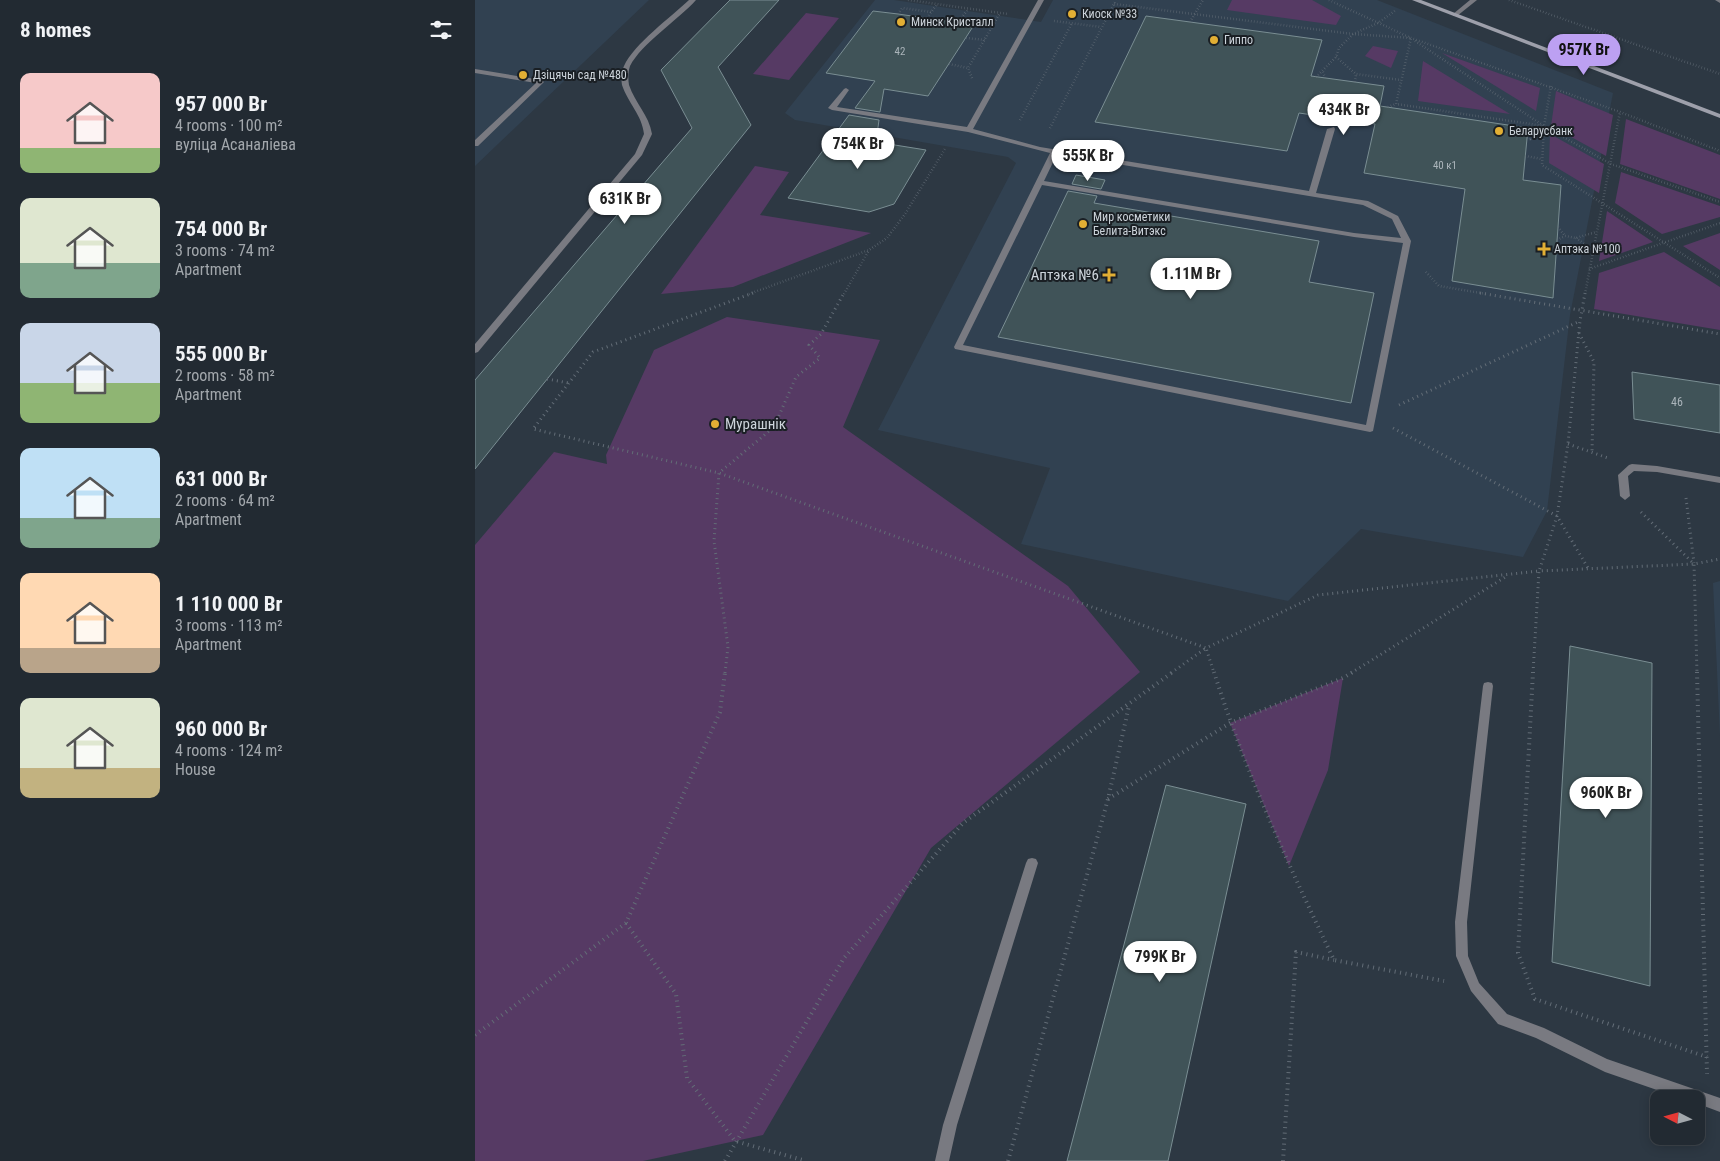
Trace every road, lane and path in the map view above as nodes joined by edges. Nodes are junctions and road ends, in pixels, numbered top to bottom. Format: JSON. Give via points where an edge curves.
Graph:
{"nodes":[{"id":1,"x":693,"y":0,"type":"edge"},
{"id":2,"x":909,"y":0,"type":"edge"},
{"id":3,"x":1041,"y":0,"type":"edge"},
{"id":4,"x":1116,"y":0,"type":"edge"},
{"id":5,"x":1203,"y":0,"type":"edge"},
{"id":6,"x":1329,"y":0,"type":"edge"},
{"id":7,"x":1415,"y":0,"type":"edge"},
{"id":8,"x":1474,"y":0,"type":"edge"},
{"id":9,"x":1509,"y":0,"type":"edge"},
{"id":10,"x":937,"y":4,"type":"junction"},
{"id":11,"x":1114,"y":4,"type":"junction"},
{"id":12,"x":1398,"y":8,"type":"dead end"},
{"id":13,"x":968,"y":9,"type":"junction"},
{"id":14,"x":932,"y":12,"type":"junction"},
{"id":15,"x":1000,"y":13,"type":"junction"},
{"id":16,"x":898,"y":14,"type":"dead end"},
{"id":17,"x":1195,"y":14,"type":"junction"},
{"id":18,"x":1455,"y":15,"type":"junction"},
{"id":19,"x":1016,"y":16,"type":"dead end"},
{"id":20,"x":927,"y":18,"type":"dead end"},
{"id":21,"x":1051,"y":21,"type":"dead end"},
{"id":22,"x":1190,"y":22,"type":"dead end"},
{"id":23,"x":958,"y":23,"type":"dead end"},
{"id":24,"x":1072,"y":23,"type":"junction"},
{"id":25,"x":1378,"y":23,"type":"junction"},
{"id":26,"x":1101,"y":27,"type":"junction"},
{"id":27,"x":1353,"y":34,"type":"junction"},
{"id":28,"x":966,"y":38,"type":"dead end"},
{"id":29,"x":1411,"y":38,"type":"junction"},
{"id":30,"x":985,"y":40,"type":"junction"},
{"id":31,"x":1336,"y":57,"type":"junction"},
{"id":32,"x":949,"y":64,"type":"dead end"},
{"id":33,"x":968,"y":68,"type":"junction"},
{"id":34,"x":475,"y":71,"type":"edge"},
{"id":35,"x":1323,"y":72,"type":"junction"},
{"id":36,"x":1356,"y":74,"type":"junction"},
{"id":37,"x":1720,"y":74,"type":"edge"},
{"id":38,"x":1316,"y":76,"type":"dead end"},
{"id":39,"x":1325,"y":78,"type":"dead end"},
{"id":40,"x":1401,"y":80,"type":"junction"},
{"id":41,"x":1355,"y":82,"type":"dead end"},
{"id":42,"x":1551,"y":86,"type":"junction"},
{"id":43,"x":846,"y":90,"type":"dead end"},
{"id":44,"x":990,"y":92,"type":"junction"},
{"id":45,"x":1397,"y":104,"type":"junction"},
{"id":46,"x":1387,"y":107,"type":"dead end"},
{"id":47,"x":1395,"y":108,"type":"dead end"},
{"id":48,"x":1620,"y":112,"type":"junction"},
{"id":49,"x":1720,"y":116,"type":"edge"},
{"id":50,"x":1531,"y":124,"type":"junction"},
{"id":51,"x":1543,"y":126,"type":"junction"},
{"id":52,"x":969,"y":130,"type":"junction"},
{"id":53,"x":1331,"y":130,"type":"dead end"},
{"id":54,"x":1529,"y":137,"type":"dead end"},
{"id":55,"x":1009,"y":141,"type":"junction"},
{"id":56,"x":475,"y":144,"type":"edge"},
{"id":57,"x":1039,"y":148,"type":"junction"},
{"id":58,"x":1055,"y":151,"type":"junction"},
{"id":59,"x":1720,"y":151,"type":"edge"},
{"id":60,"x":1525,"y":156,"type":"dead end"},
{"id":61,"x":1543,"y":159,"type":"junction"},
{"id":62,"x":1611,"y":164,"type":"junction"},
{"id":63,"x":1041,"y":183,"type":"junction"},
{"id":64,"x":1311,"y":194,"type":"junction"},
{"id":65,"x":1720,"y":202,"type":"edge"},
{"id":66,"x":1602,"y":203,"type":"junction"},
{"id":67,"x":1720,"y":223,"type":"edge"},
{"id":68,"x":1558,"y":227,"type":"dead end"},
{"id":69,"x":1596,"y":232,"type":"junction"},
{"id":70,"x":1565,"y":236,"type":"junction"},
{"id":71,"x":1576,"y":238,"type":"junction"},
{"id":72,"x":1557,"y":240,"type":"dead end"},
{"id":73,"x":1407,"y":241,"type":"junction"},
{"id":74,"x":1663,"y":242,"type":"junction"},
{"id":75,"x":869,"y":250,"type":"junction"},
{"id":76,"x":1593,"y":250,"type":"junction"},
{"id":77,"x":1589,"y":270,"type":"junction"},
{"id":78,"x":1720,"y":278,"type":"edge"},
{"id":79,"x":1582,"y":312,"type":"junction"},
{"id":80,"x":1581,"y":322,"type":"junction"},
{"id":81,"x":1579,"y":333,"type":"junction"},
{"id":82,"x":1720,"y":334,"type":"edge"},
{"id":83,"x":475,"y":350,"type":"edge"},
{"id":84,"x":547,"y":379,"type":"dead end"},
{"id":85,"x":569,"y":383,"type":"junction"},
{"id":86,"x":1373,"y":417,"type":"junction"},
{"id":87,"x":1568,"y":444,"type":"junction"},
{"id":88,"x":1592,"y":452,"type":"junction"},
{"id":89,"x":1632,"y":468,"type":"junction"},
{"id":90,"x":719,"y":473,"type":"junction"},
{"id":91,"x":1683,"y":474,"type":"junction"},
{"id":92,"x":1720,"y":480,"type":"edge"},
{"id":93,"x":1625,"y":496,"type":"joint"},
{"id":94,"x":1557,"y":516,"type":"junction"},
{"id":95,"x":1720,"y":559,"type":"edge"},
{"id":96,"x":1694,"y":564,"type":"junction"},
{"id":97,"x":1588,"y":568,"type":"junction"},
{"id":98,"x":1539,"y":571,"type":"junction"},
{"id":99,"x":1510,"y":575,"type":"junction"},
{"id":100,"x":1206,"y":648,"type":"junction"},
{"id":101,"x":1488,"y":686,"type":"dead end"},
{"id":102,"x":1129,"y":705,"type":"junction"},
{"id":103,"x":1230,"y":723,"type":"junction"},
{"id":104,"x":1108,"y":800,"type":"junction"},
{"id":105,"x":1032,"y":863,"type":"dead end"},
{"id":106,"x":626,"y":922,"type":"junction"},
{"id":107,"x":1334,"y":960,"type":"junction"},
{"id":108,"x":1475,"y":987,"type":"junction"},
{"id":109,"x":475,"y":1035,"type":"edge"},
{"id":110,"x":1707,"y":1056,"type":"junction"},
{"id":111,"x":1679,"y":1090,"type":"edge"},
{"id":112,"x":1705,"y":1099,"type":"joint"},
{"id":113,"x":1720,"y":1104,"type":"edge"},
{"id":114,"x":735,"y":1141,"type":"junction"},
{"id":115,"x":725,"y":1161,"type":"edge"},
{"id":116,"x":806,"y":1161,"type":"edge"},
{"id":117,"x":942,"y":1161,"type":"edge"},
{"id":118,"x":1008,"y":1161,"type":"edge"},
{"id":119,"x":1283,"y":1161,"type":"edge"}],
"edges":[{"from":1,"to":83,"type":"lane","via":[[641,49],[627,67],[626,86],[644,119],[648,135],[638,155]]},
{"from":2,"to":10,"type":"path"},
{"from":3,"to":44,"type":"lane"},
{"from":4,"to":11,"type":"path"},
{"from":5,"to":17,"type":"path"},
{"from":6,"to":25,"type":"path"},
{"from":7,"to":18,"type":"main road"},
{"from":8,"to":18,"type":"lane"},
{"from":9,"to":37,"type":"path"},
{"from":10,"to":13,"type":"path"},
{"from":10,"to":14,"type":"path"},
{"from":11,"to":17,"type":"path"},
{"from":11,"to":26,"type":"path"},
{"from":12,"to":25,"type":"path"},
{"from":13,"to":15,"type":"path"},
{"from":13,"to":23,"type":"path"},
{"from":14,"to":16,"type":"path","via":[[902,8]]},
{"from":14,"to":20,"type":"path"},
{"from":15,"to":19,"type":"path"},
{"from":15,"to":30,"type":"path"},
{"from":17,"to":22,"type":"path"},
{"from":17,"to":27,"type":"path"},
{"from":18,"to":49,"type":"main road"},
{"from":21,"to":24,"type":"path"},
{"from":24,"to":26,"type":"path"},
{"from":24,"to":55,"type":"path"},
{"from":25,"to":27,"type":"path"},
{"from":25,"to":29,"type":"path"},
{"from":26,"to":57,"type":"path"},
{"from":27,"to":29,"type":"path"},
{"from":27,"to":31,"type":"path","via":[[1339,48]]},
{"from":28,"to":30,"type":"path"},
{"from":29,"to":40,"type":"path"},
{"from":29,"to":42,"type":"path"},
{"from":29,"to":51,"type":"path"},
{"from":30,"to":33,"type":"path"},
{"from":31,"to":35,"type":"path"},
{"from":31,"to":36,"type":"path"},
{"from":32,"to":33,"type":"path"},
{"from":33,"to":44,"type":"path","via":[[974,82]]},
{"from":34,"to":56,"type":"lane","via":[[541,82]]},
{"from":35,"to":38,"type":"path"},
{"from":35,"to":39,"type":"path"},
{"from":36,"to":40,"type":"path"},
{"from":36,"to":41,"type":"path"},
{"from":40,"to":45,"type":"path"},
{"from":42,"to":48,"type":"path"},
{"from":42,"to":51,"type":"path"},
{"from":43,"to":52,"type":"lane","via":[[833,108]]},
{"from":44,"to":52,"type":"lane"},
{"from":45,"to":46,"type":"path"},
{"from":45,"to":47,"type":"path"},
{"from":45,"to":50,"type":"path","via":[[1514,124]]},
{"from":48,"to":59,"type":"path"},
{"from":48,"to":62,"type":"path"},
{"from":50,"to":51,"type":"path"},
{"from":50,"to":54,"type":"path"},
{"from":51,"to":61,"type":"path"},
{"from":51,"to":62,"type":"path"},
{"from":52,"to":55,"type":"lane"},
{"from":52,"to":75,"type":"path","via":[[949,144],[887,238]]},
{"from":53,"to":64,"type":"lane"},
{"from":55,"to":57,"type":"lane"},
{"from":57,"to":58,"type":"lane"},
{"from":58,"to":63,"type":"lane"},
{"from":58,"to":64,"type":"lane"},
{"from":60,"to":61,"type":"path"},
{"from":61,"to":66,"type":"path","via":[[1542,165]]},
{"from":62,"to":65,"type":"path"},
{"from":62,"to":66,"type":"path"},
{"from":63,"to":73,"type":"lane"},
{"from":63,"to":86,"type":"lane","via":[[958,347],[1370,429]]},
{"from":64,"to":73,"type":"lane","via":[[1365,202],[1395,218]]},
{"from":66,"to":69,"type":"path"},
{"from":66,"to":74,"type":"path"},
{"from":67,"to":74,"type":"path"},
{"from":68,"to":70,"type":"path"},
{"from":69,"to":71,"type":"path"},
{"from":69,"to":76,"type":"path"},
{"from":70,"to":71,"type":"path"},
{"from":70,"to":72,"type":"path"},
{"from":71,"to":76,"type":"path"},
{"from":73,"to":86,"type":"lane"},
{"from":74,"to":77,"type":"path"},
{"from":74,"to":78,"type":"path"},
{"from":75,"to":85,"type":"path","via":[[593,352]]},
{"from":75,"to":90,"type":"path","via":[[821,334],[809,345],[821,358],[796,377],[774,427]]},
{"from":76,"to":77,"type":"path"},
{"from":77,"to":79,"type":"path"},
{"from":79,"to":80,"type":"path"},
{"from":79,"to":82,"type":"path"},
{"from":80,"to":81,"type":"path"},
{"from":80,"to":86,"type":"path"},
{"from":81,"to":87,"type":"path"},
{"from":81,"to":88,"type":"path","via":[[1594,362]]},
{"from":84,"to":85,"type":"path"},
{"from":85,"to":90,"type":"path","via":[[533,428]]},
{"from":87,"to":88,"type":"path"},
{"from":87,"to":94,"type":"path"},
{"from":88,"to":89,"type":"path"},
{"from":89,"to":91,"type":"lane"},
{"from":89,"to":93,"type":"lane","via":[[1623,475]]},
{"from":90,"to":100,"type":"path"},
{"from":90,"to":106,"type":"path","via":[[714,541],[729,647],[720,712]]},
{"from":91,"to":92,"type":"lane"},
{"from":91,"to":96,"type":"path"},
{"from":93,"to":96,"type":"path"},
{"from":94,"to":97,"type":"path"},
{"from":94,"to":98,"type":"path"},
{"from":95,"to":96,"type":"path"},
{"from":96,"to":97,"type":"path"},
{"from":96,"to":110,"type":"path"},
{"from":97,"to":98,"type":"path"},
{"from":98,"to":99,"type":"path"},
{"from":98,"to":110,"type":"path","via":[[1518,953],[1535,999]]},
{"from":99,"to":100,"type":"path","via":[[1318,595]]},
{"from":99,"to":103,"type":"path","via":[[1343,678]]},
{"from":100,"to":102,"type":"path"},
{"from":100,"to":103,"type":"path"},
{"from":101,"to":108,"type":"lane","via":[[1461,922],[1462,956]]},
{"from":102,"to":104,"type":"path"},
{"from":102,"to":114,"type":"path","via":[[963,823],[844,958]]},
{"from":103,"to":104,"type":"path"},
{"from":103,"to":107,"type":"path","via":[[1289,866]]},
{"from":104,"to":118,"type":"path"},
{"from":105,"to":117,"type":"lane"},
{"from":106,"to":109,"type":"path"},
{"from":106,"to":114,"type":"path","via":[[676,994],[687,1078]]},
{"from":107,"to":108,"type":"path"},
{"from":107,"to":119,"type":"path","via":[[1296,952]]},
{"from":108,"to":111,"type":"lane","via":[[1503,1019],[1605,1064]]},
{"from":110,"to":112,"type":"path"},
{"from":112,"to":113,"type":"lane"},
{"from":114,"to":115,"type":"path"},
{"from":114,"to":116,"type":"path"}]}
